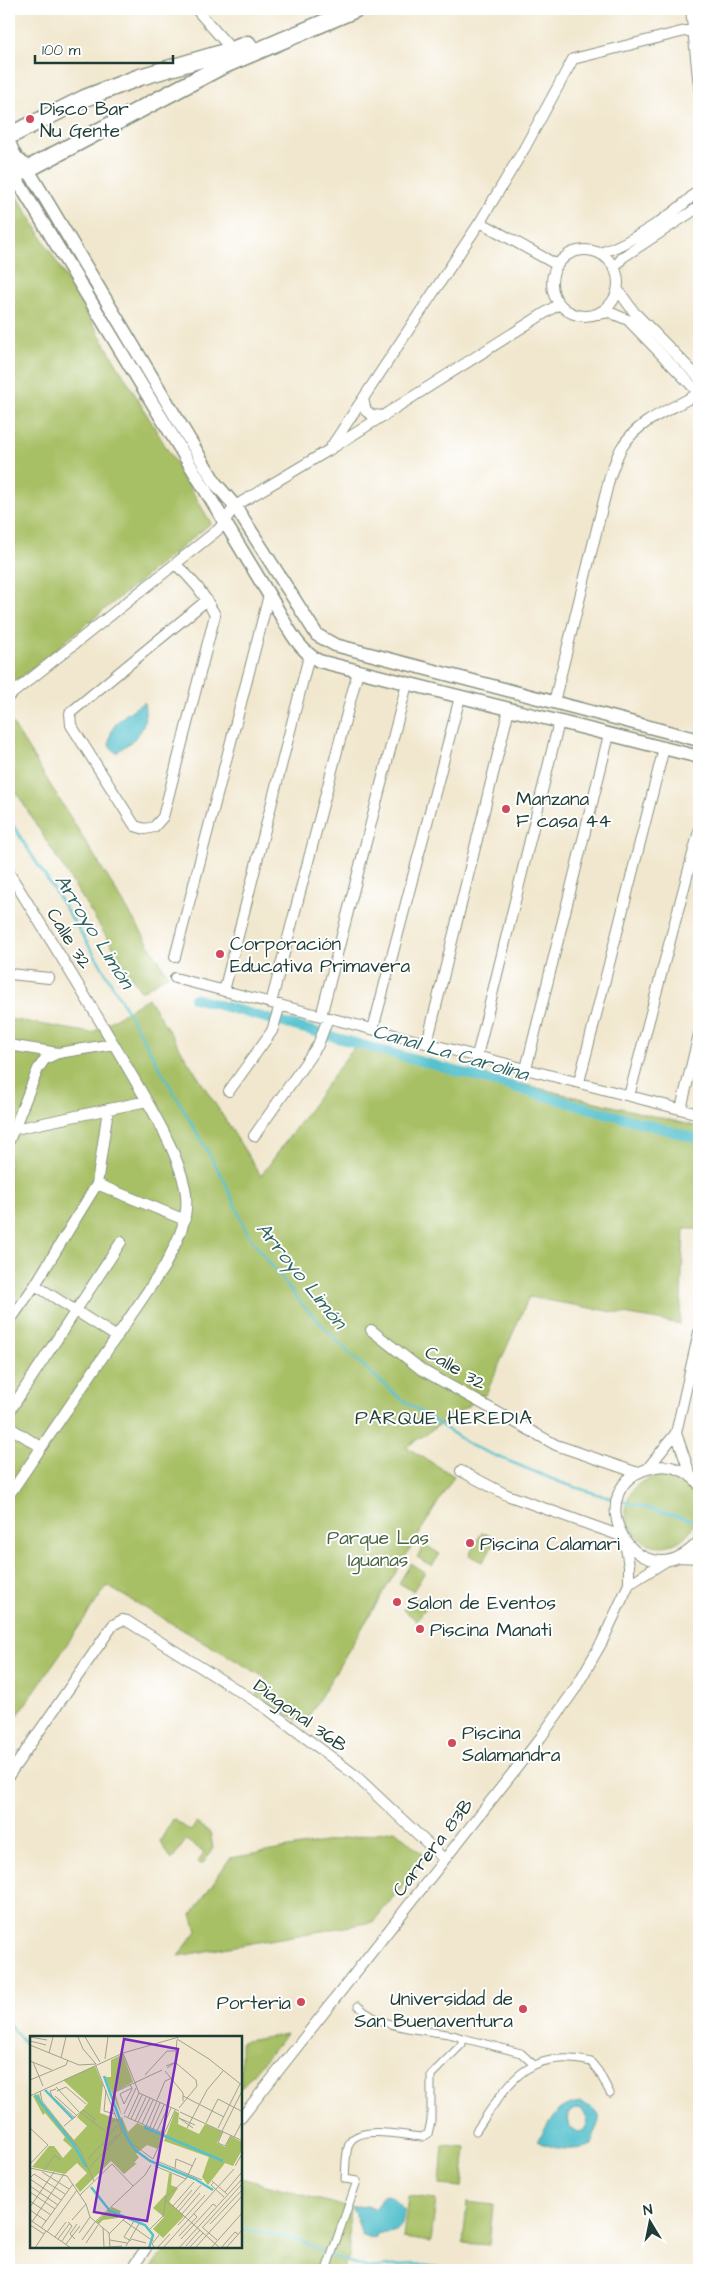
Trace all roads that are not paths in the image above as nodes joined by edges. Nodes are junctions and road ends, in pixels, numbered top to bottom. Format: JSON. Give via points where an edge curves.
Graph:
{"nodes":[{"id":1,"x":196,"y":9,"type":"edge"},
{"id":2,"x":328,"y":9,"type":"edge"},
{"id":3,"x":356,"y":9,"type":"edge"},
{"id":4,"x":691,"y":9,"type":"edge"},
{"id":5,"x":693,"y":29,"type":"junction"},
{"id":6,"x":232,"y":50,"type":"junction"},
{"id":7,"x":699,"y":87,"type":"edge"},
{"id":8,"x":10,"y":135,"type":"edge"},
{"id":9,"x":9,"y":157,"type":"edge"},
{"id":10,"x":17,"y":174,"type":"edge"},
{"id":11,"x":699,"y":189,"type":"edge"},
{"id":12,"x":699,"y":207,"type":"edge"},
{"id":13,"x":480,"y":222,"type":"junction"},
{"id":14,"x":600,"y":253,"type":"junction"},
{"id":15,"x":557,"y":265,"type":"junction"},
{"id":16,"x":615,"y":267,"type":"junction"},
{"id":17,"x":618,"y":290,"type":"junction"},
{"id":18,"x":559,"y":304,"type":"junction"},
{"id":19,"x":597,"y":314,"type":"junction"},
{"id":20,"x":699,"y":378,"type":"edge"},
{"id":21,"x":699,"y":393,"type":"edge"},
{"id":22,"x":363,"y":399,"type":"junction"},
{"id":23,"x":384,"y":416,"type":"junction"},
{"id":24,"x":329,"y":450,"type":"junction"},
{"id":25,"x":236,"y":506,"type":"junction"},
{"id":26,"x":225,"y":523,"type":"junction"},
{"id":27,"x":174,"y":564,"type":"junction"},
{"id":28,"x":269,"y":595,"type":"junction"},
{"id":29,"x":208,"y":600,"type":"junction"},
{"id":30,"x":309,"y":656,"type":"junction"},
{"id":31,"x":358,"y":671,"type":"junction"},
{"id":32,"x":442,"y":673,"type":"junction"},
{"id":33,"x":407,"y":684,"type":"junction"},
{"id":34,"x":437,"y":691,"type":"junction"},
{"id":35,"x":9,"y":696,"type":"edge"},
{"id":36,"x":460,"y":697,"type":"junction"},
{"id":37,"x":554,"y":702,"type":"junction"},
{"id":38,"x":509,"y":709,"type":"junction"},
{"id":39,"x":559,"y":722,"type":"junction"},
{"id":40,"x":609,"y":735,"type":"junction"},
{"id":41,"x":699,"y":740,"type":"edge"},
{"id":42,"x":664,"y":748,"type":"junction"},
{"id":43,"x":699,"y":758,"type":"edge"},
{"id":44,"x":699,"y":831,"type":"edge"},
{"id":45,"x":9,"y":873,"type":"edge"},
{"id":46,"x":175,"y":957,"type":"dead end"},
{"id":47,"x":9,"y":974,"type":"edge"},
{"id":48,"x":49,"y":978,"type":"dead end"},
{"id":49,"x":175,"y":978,"type":"dead end"},
{"id":50,"x":224,"y":991,"type":"junction"},
{"id":51,"x":276,"y":1004,"type":"junction"},
{"id":52,"x":325,"y":1017,"type":"junction"},
{"id":53,"x":373,"y":1029,"type":"junction"},
{"id":54,"x":699,"y":1034,"type":"edge"},
{"id":55,"x":427,"y":1043,"type":"junction"},
{"id":56,"x":114,"y":1044,"type":"junction"},
{"id":57,"x":9,"y":1045,"type":"edge"},
{"id":58,"x":58,"y":1053,"type":"junction"},
{"id":59,"x":477,"y":1056,"type":"junction"},
{"id":60,"x":526,"y":1069,"type":"junction"},
{"id":61,"x":579,"y":1082,"type":"junction"},
{"id":62,"x":229,"y":1091,"type":"dead end"},
{"id":63,"x":630,"y":1096,"type":"junction"},
{"id":64,"x":147,"y":1101,"type":"junction"},
{"id":65,"x":108,"y":1109,"type":"junction"},
{"id":66,"x":681,"y":1109,"type":"junction"},
{"id":67,"x":699,"y":1114,"type":"edge"},
{"id":68,"x":15,"y":1129,"type":"junction"},
{"id":69,"x":254,"y":1136,"type":"dead end"},
{"id":70,"x":9,"y":1141,"type":"edge"},
{"id":71,"x":97,"y":1184,"type":"junction"},
{"id":72,"x":185,"y":1220,"type":"junction"},
{"id":73,"x":121,"y":1242,"type":"dead end"},
{"id":74,"x":35,"y":1286,"type":"junction"},
{"id":75,"x":76,"y":1311,"type":"junction"},
{"id":76,"x":9,"y":1322,"type":"edge"},
{"id":77,"x":370,"y":1330,"type":"dead end"},
{"id":78,"x":699,"y":1332,"type":"edge"},
{"id":79,"x":117,"y":1337,"type":"junction"},
{"id":80,"x":9,"y":1412,"type":"edge"},
{"id":81,"x":9,"y":1427,"type":"edge"},
{"id":82,"x":676,"y":1433,"type":"junction"},
{"id":83,"x":41,"y":1447,"type":"junction"},
{"id":84,"x":648,"y":1468,"type":"junction"},
{"id":85,"x":461,"y":1471,"type":"dead end"},
{"id":86,"x":638,"y":1473,"type":"junction"},
{"id":87,"x":697,"y":1482,"type":"edge"},
{"id":88,"x":9,"y":1495,"type":"edge"},
{"id":89,"x":623,"y":1539,"type":"junction"},
{"id":90,"x":699,"y":1541,"type":"edge"},
{"id":91,"x":679,"y":1557,"type":"junction"},
{"id":92,"x":699,"y":1558,"type":"edge"},
{"id":93,"x":668,"y":1560,"type":"junction"},
{"id":94,"x":629,"y":1584,"type":"junction"},
{"id":95,"x":9,"y":1775,"type":"edge"},
{"id":96,"x":444,"y":1859,"type":"junction"},
{"id":97,"x":358,"y":2006,"type":"dead end"},
{"id":98,"x":462,"y":2038,"type":"junction"},
{"id":99,"x":534,"y":2065,"type":"junction"},
{"id":100,"x":610,"y":2093,"type":"dead end"},
{"id":101,"x":242,"y":2117,"type":"edge"},
{"id":102,"x":476,"y":2131,"type":"dead end"},
{"id":103,"x":145,"y":2249,"type":"edge"},
{"id":104,"x":131,"y":2270,"type":"edge"},
{"id":105,"x":326,"y":2270,"type":"edge"}],
"edges":[{"from":1,"to":6,"type":"street"},
{"from":2,"to":6,"type":"highway"},
{"from":3,"to":10,"type":"highway","via":[[220,68]]},
{"from":4,"to":5,"type":"street"},
{"from":5,"to":7,"type":"street"},
{"from":5,"to":13,"type":"street","via":[[573,59]]},
{"from":6,"to":8,"type":"highway","via":[[103,91]]},
{"from":8,"to":10,"type":"highway","via":[[12,156],[19,163]]},
{"from":9,"to":10,"type":"highway"},
{"from":10,"to":25,"type":"street","via":[[216,484]]},
{"from":10,"to":26,"type":"street"},
{"from":11,"to":14,"type":"street","via":[[638,235]]},
{"from":12,"to":16,"type":"street","via":[[623,257]]},
{"from":13,"to":15,"type":"street"},
{"from":13,"to":22,"type":"street"},
{"from":14,"to":15,"type":"street","via":[[580,250],[567,255]]},
{"from":14,"to":16,"type":"street"},
{"from":15,"to":18,"type":"street","via":[[551,285]]},
{"from":16,"to":17,"type":"street"},
{"from":17,"to":19,"type":"street","via":[[609,306]]},
{"from":17,"to":20,"type":"street","via":[[634,312]]},
{"from":18,"to":19,"type":"street","via":[[576,315]]},
{"from":18,"to":23,"type":"street"},
{"from":19,"to":21,"type":"street","via":[[609,312],[628,320]]},
{"from":21,"to":37,"type":"street","via":[[656,415],[633,432],[622,447],[610,476]]},
{"from":22,"to":23,"type":"street","via":[[366,411]]},
{"from":22,"to":24,"type":"street"},
{"from":23,"to":24,"type":"street"},
{"from":24,"to":25,"type":"street"},
{"from":25,"to":26,"type":"street"},
{"from":25,"to":32,"type":"street","via":[[317,635],[335,645]]},
{"from":26,"to":27,"type":"street"},
{"from":26,"to":28,"type":"street"},
{"from":27,"to":29,"type":"street","via":[[187,574]]},
{"from":27,"to":35,"type":"street"},
{"from":28,"to":30,"type":"street"},
{"from":28,"to":46,"type":"street"},
{"from":29,"to":29,"type":"street","via":[[70,713],[71,725],[138,827],[154,827],[163,817],[215,614]]},
{"from":30,"to":31,"type":"street"},
{"from":30,"to":50,"type":"street"},
{"from":31,"to":33,"type":"street"},
{"from":31,"to":51,"type":"street"},
{"from":32,"to":34,"type":"street"},
{"from":32,"to":37,"type":"street"},
{"from":33,"to":34,"type":"street"},
{"from":33,"to":52,"type":"street"},
{"from":34,"to":36,"type":"street"},
{"from":36,"to":38,"type":"street"},
{"from":36,"to":53,"type":"street"},
{"from":37,"to":41,"type":"street"},
{"from":38,"to":39,"type":"street"},
{"from":38,"to":55,"type":"street"},
{"from":39,"to":40,"type":"street"},
{"from":39,"to":59,"type":"street"},
{"from":40,"to":42,"type":"street"},
{"from":40,"to":60,"type":"street"},
{"from":42,"to":43,"type":"street"},
{"from":42,"to":61,"type":"street"},
{"from":44,"to":63,"type":"street"},
{"from":45,"to":56,"type":"street","name":"Calle 32"},
{"from":47,"to":48,"type":"street"},
{"from":49,"to":50,"type":"street"},
{"from":50,"to":51,"type":"street"},
{"from":51,"to":52,"type":"street"},
{"from":51,"to":62,"type":"street","via":[[272,1030]]},
{"from":52,"to":53,"type":"street"},
{"from":52,"to":69,"type":"street","via":[[318,1044]]},
{"from":53,"to":55,"type":"street"},
{"from":54,"to":66,"type":"street"},
{"from":55,"to":59,"type":"street"},
{"from":56,"to":58,"type":"street"},
{"from":56,"to":64,"type":"street","name":"Calle 32"},
{"from":57,"to":58,"type":"street"},
{"from":58,"to":68,"type":"street","via":[[45,1059],[38,1069]]},
{"from":59,"to":60,"type":"street"},
{"from":60,"to":61,"type":"street"},
{"from":61,"to":63,"type":"street"},
{"from":63,"to":66,"type":"street"},
{"from":64,"to":65,"type":"street"},
{"from":64,"to":72,"type":"street","name":"Calle 32","via":[[171,1149],[185,1189]]},
{"from":65,"to":68,"type":"street"},
{"from":65,"to":71,"type":"street"},
{"from":66,"to":67,"type":"street"},
{"from":68,"to":70,"type":"street"},
{"from":71,"to":72,"type":"street"},
{"from":71,"to":74,"type":"street"},
{"from":72,"to":79,"type":"street","via":[[164,1267]]},
{"from":73,"to":75,"type":"street"},
{"from":74,"to":75,"type":"street"},
{"from":74,"to":76,"type":"street"},
{"from":75,"to":79,"type":"street"},
{"from":75,"to":80,"type":"street"},
{"from":77,"to":86,"type":"street","name":"Calle 32","via":[[422,1370],[556,1445]]},
{"from":78,"to":82,"type":"street"},
{"from":79,"to":83,"type":"street"},
{"from":81,"to":83,"type":"street"},
{"from":82,"to":84,"type":"street"},
{"from":82,"to":87,"type":"street"},
{"from":83,"to":88,"type":"street"},
{"from":84,"to":86,"type":"street"},
{"from":84,"to":87,"type":"street","via":[[671,1467]]},
{"from":85,"to":89,"type":"street","via":[[507,1495]]},
{"from":86,"to":89,"type":"street","name":"Carrera 83B","via":[[622,1489],[615,1511]]},
{"from":89,"to":93,"type":"street","via":[[644,1557]]},
{"from":89,"to":94,"type":"street","name":"Carrera 83B"},
{"from":90,"to":91,"type":"street","via":[[692,1550]]},
{"from":91,"to":92,"type":"street"},
{"from":91,"to":93,"type":"street"},
{"from":93,"to":94,"type":"street"},
{"from":94,"to":96,"type":"street","name":"Carrera 83B","via":[[602,1642],[575,1689]]},
{"from":95,"to":96,"type":"street","name":"Diagonal 36B","via":[[113,1625],[122,1620],[266,1708],[355,1775]]},
{"from":96,"to":101,"type":"street","name":"Carrera 83B"},
{"from":97,"to":98,"type":"street","via":[[369,2017],[382,2023]]},
{"from":98,"to":99,"type":"street","via":[[521,2053]]},
{"from":98,"to":105,"type":"street","via":[[462,2044],[431,2075],[428,2134],[422,2137],[365,2132],[349,2143],[345,2179],[358,2181]]},
{"from":99,"to":100,"type":"street","via":[[562,2058],[591,2062]]},
{"from":99,"to":102,"type":"street","via":[[508,2084]]},
{"from":103,"to":104,"type":"street"}]}
